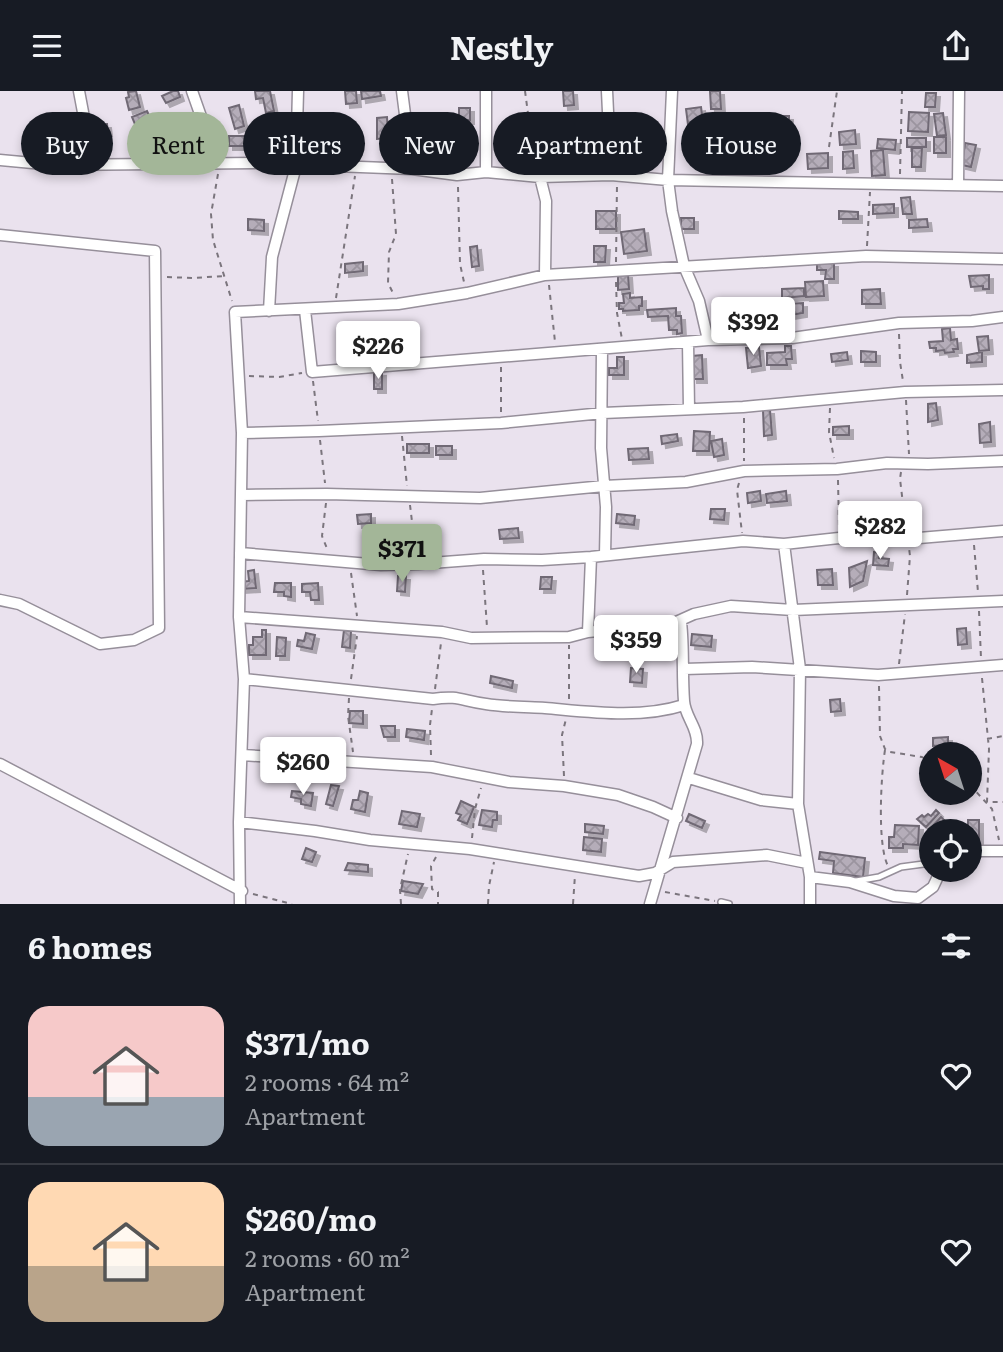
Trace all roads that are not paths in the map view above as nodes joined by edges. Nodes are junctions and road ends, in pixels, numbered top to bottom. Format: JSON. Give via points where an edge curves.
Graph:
{"nodes":[{"id":1,"x":79,"y":91,"type":"edge"},
{"id":2,"x":192,"y":91,"type":"edge"},
{"id":3,"x":298,"y":91,"type":"edge"},
{"id":4,"x":402,"y":91,"type":"edge"},
{"id":5,"x":486,"y":91,"type":"edge"},
{"id":6,"x":607,"y":91,"type":"edge"},
{"id":7,"x":672,"y":91,"type":"edge"},
{"id":8,"x":959,"y":91,"type":"edge"},
{"id":9,"x":83,"y":112,"type":"edge"},
{"id":10,"x":199,"y":112,"type":"edge"},
{"id":11,"x":297,"y":112,"type":"edge"},
{"id":12,"x":405,"y":112,"type":"edge"},
{"id":13,"x":608,"y":112,"type":"edge"},
{"id":14,"x":0,"y":160,"type":"edge"},
{"id":15,"x":21,"y":162,"type":"edge"},
{"id":16,"x":486,"y":171,"type":"junction"},
{"id":17,"x":479,"y":172,"type":"edge"},
{"id":18,"x":294,"y":175,"type":"edge"},
{"id":19,"x":611,"y":175,"type":"joint"},
{"id":20,"x":540,"y":177,"type":"junction"},
{"id":21,"x":668,"y":180,"type":"junction"},
{"id":22,"x":958,"y":185,"type":"junction"},
{"id":23,"x":1003,"y":186,"type":"edge"},
{"id":24,"x":0,"y":235,"type":"edge"},
{"id":25,"x":1003,"y":259,"type":"edge"},
{"id":26,"x":684,"y":266,"type":"junction"},
{"id":27,"x":545,"y":275,"type":"junction"},
{"id":28,"x":305,"y":310,"type":"junction"},
{"id":29,"x":269,"y":311,"type":"junction"},
{"id":30,"x":1003,"y":317,"type":"edge"},
{"id":31,"x":708,"y":340,"type":"junction"},
{"id":32,"x":688,"y":342,"type":"junction"},
{"id":33,"x":603,"y":350,"type":"junction"},
{"id":34,"x":1003,"y":390,"type":"edge"},
{"id":35,"x":689,"y":409,"type":"junction"},
{"id":36,"x":603,"y":413,"type":"junction"},
{"id":37,"x":242,"y":433,"type":"junction"},
{"id":38,"x":1003,"y":461,"type":"edge"},
{"id":39,"x":604,"y":486,"type":"junction"},
{"id":40,"x":242,"y":495,"type":"junction"},
{"id":41,"x":1003,"y":531,"type":"edge"},
{"id":42,"x":784,"y":544,"type":"junction"},
{"id":43,"x":240,"y":553,"type":"junction"},
{"id":44,"x":605,"y":555,"type":"junction"},
{"id":45,"x":591,"y":557,"type":"junction"},
{"id":46,"x":0,"y":600,"type":"edge"},
{"id":47,"x":1003,"y":601,"type":"edge"},
{"id":48,"x":793,"y":610,"type":"junction"},
{"id":49,"x":240,"y":617,"type":"junction"},
{"id":50,"x":681,"y":622,"type":"junction"},
{"id":51,"x":588,"y":632,"type":"junction"},
{"id":52,"x":1003,"y":665,"type":"edge"},
{"id":53,"x":684,"y":669,"type":"junction"},
{"id":54,"x":800,"y":669,"type":"junction"},
{"id":55,"x":244,"y":679,"type":"junction"},
{"id":56,"x":684,"y":705,"type":"junction"},
{"id":57,"x":242,"y":755,"type":"junction"},
{"id":58,"x":0,"y":764,"type":"edge"},
{"id":59,"x":689,"y":778,"type":"junction"},
{"id":60,"x":798,"y":804,"type":"junction"},
{"id":61,"x":677,"y":818,"type":"junction"},
{"id":62,"x":239,"y":822,"type":"junction"},
{"id":63,"x":1002,"y":850,"type":"edge"},
{"id":64,"x":982,"y":851,"type":"edge"},
{"id":65,"x":807,"y":863,"type":"junction"},
{"id":66,"x":919,"y":865,"type":"edge"},
{"id":67,"x":661,"y":868,"type":"junction"},
{"id":68,"x":810,"y":877,"type":"junction"},
{"id":69,"x":850,"y":882,"type":"junction"},
{"id":70,"x":935,"y":882,"type":"edge"},
{"id":71,"x":242,"y":891,"type":"junction"},
{"id":72,"x":721,"y":902,"type":"road end"},
{"id":73,"x":240,"y":904,"type":"edge"},
{"id":74,"x":650,"y":904,"type":"edge"},
{"id":75,"x":729,"y":904,"type":"edge"},
{"id":76,"x":810,"y":904,"type":"edge"}],
"edges":[{"from":1,"to":9,"type":"street"},
{"from":2,"to":10,"type":"street"},
{"from":3,"to":11,"type":"street"},
{"from":4,"to":12,"type":"street"},
{"from":5,"to":16,"type":"street"},
{"from":6,"to":13,"type":"street"},
{"from":7,"to":21,"type":"street"},
{"from":8,"to":22,"type":"street"},
{"from":14,"to":15,"type":"street"},
{"from":16,"to":17,"type":"street"},
{"from":16,"to":20,"type":"street"},
{"from":18,"to":29,"type":"street","via":[[272,257]]},
{"from":19,"to":20,"type":"street"},
{"from":19,"to":21,"type":"street"},
{"from":20,"to":27,"type":"street","via":[[546,201]]},
{"from":21,"to":22,"type":"street"},
{"from":21,"to":26,"type":"street"},
{"from":22,"to":23,"type":"street"},
{"from":24,"to":46,"type":"street","via":[[155,251],[159,628],[134,641],[100,644],[19,604]]},
{"from":25,"to":26,"type":"street","via":[[866,256]]},
{"from":26,"to":27,"type":"street"},
{"from":26,"to":31,"type":"street"},
{"from":27,"to":28,"type":"street","via":[[398,304]]},
{"from":28,"to":29,"type":"street"},
{"from":28,"to":33,"type":"street","via":[[312,372]]},
{"from":29,"to":37,"type":"street","via":[[234,312]]},
{"from":30,"to":31,"type":"street","via":[[899,323],[792,338]]},
{"from":31,"to":32,"type":"street"},
{"from":32,"to":33,"type":"street"},
{"from":32,"to":35,"type":"street"},
{"from":33,"to":36,"type":"street"},
{"from":34,"to":35,"type":"street","via":[[905,392]]},
{"from":35,"to":36,"type":"street"},
{"from":36,"to":37,"type":"street","via":[[501,423]]},
{"from":36,"to":39,"type":"street"},
{"from":37,"to":40,"type":"street"},
{"from":38,"to":39,"type":"street","via":[[744,471],[685,482]]},
{"from":39,"to":40,"type":"street","via":[[480,498]]},
{"from":39,"to":44,"type":"street"},
{"from":40,"to":43,"type":"street"},
{"from":41,"to":42,"type":"street"},
{"from":42,"to":44,"type":"street","via":[[743,541]]},
{"from":42,"to":48,"type":"street"},
{"from":43,"to":45,"type":"street","via":[[381,565]]},
{"from":43,"to":49,"type":"street"},
{"from":44,"to":45,"type":"street"},
{"from":45,"to":51,"type":"street"},
{"from":47,"to":48,"type":"street"},
{"from":48,"to":50,"type":"street","via":[[730,606],[694,614]]},
{"from":48,"to":54,"type":"street"},
{"from":49,"to":51,"type":"street","via":[[471,638],[569,637]]},
{"from":49,"to":55,"type":"street"},
{"from":50,"to":51,"type":"street"},
{"from":50,"to":53,"type":"street"},
{"from":52,"to":54,"type":"street","via":[[878,675]]},
{"from":53,"to":54,"type":"street"},
{"from":53,"to":56,"type":"street"},
{"from":54,"to":60,"type":"street"},
{"from":55,"to":56,"type":"street","via":[[624,713]]},
{"from":55,"to":57,"type":"street"},
{"from":56,"to":59,"type":"street","via":[[698,735]]},
{"from":57,"to":61,"type":"street","via":[[432,767],[618,795]]},
{"from":57,"to":62,"type":"street"},
{"from":58,"to":71,"type":"street"},
{"from":59,"to":60,"type":"street","via":[[761,800]]},
{"from":59,"to":61,"type":"street"},
{"from":60,"to":65,"type":"street"},
{"from":61,"to":67,"type":"street"},
{"from":62,"to":67,"type":"street","via":[[470,849],[639,876]]},
{"from":62,"to":71,"type":"street"},
{"from":63,"to":64,"type":"street"},
{"from":65,"to":67,"type":"street","via":[[766,855],[673,862]]},
{"from":65,"to":68,"type":"street"},
{"from":66,"to":69,"type":"lane"},
{"from":67,"to":74,"type":"street"},
{"from":68,"to":69,"type":"street"},
{"from":68,"to":76,"type":"street"},
{"from":69,"to":70,"type":"street","via":[[894,896],[918,898]]},
{"from":71,"to":73,"type":"street"},
{"from":72,"to":75,"type":"lane"}]}
